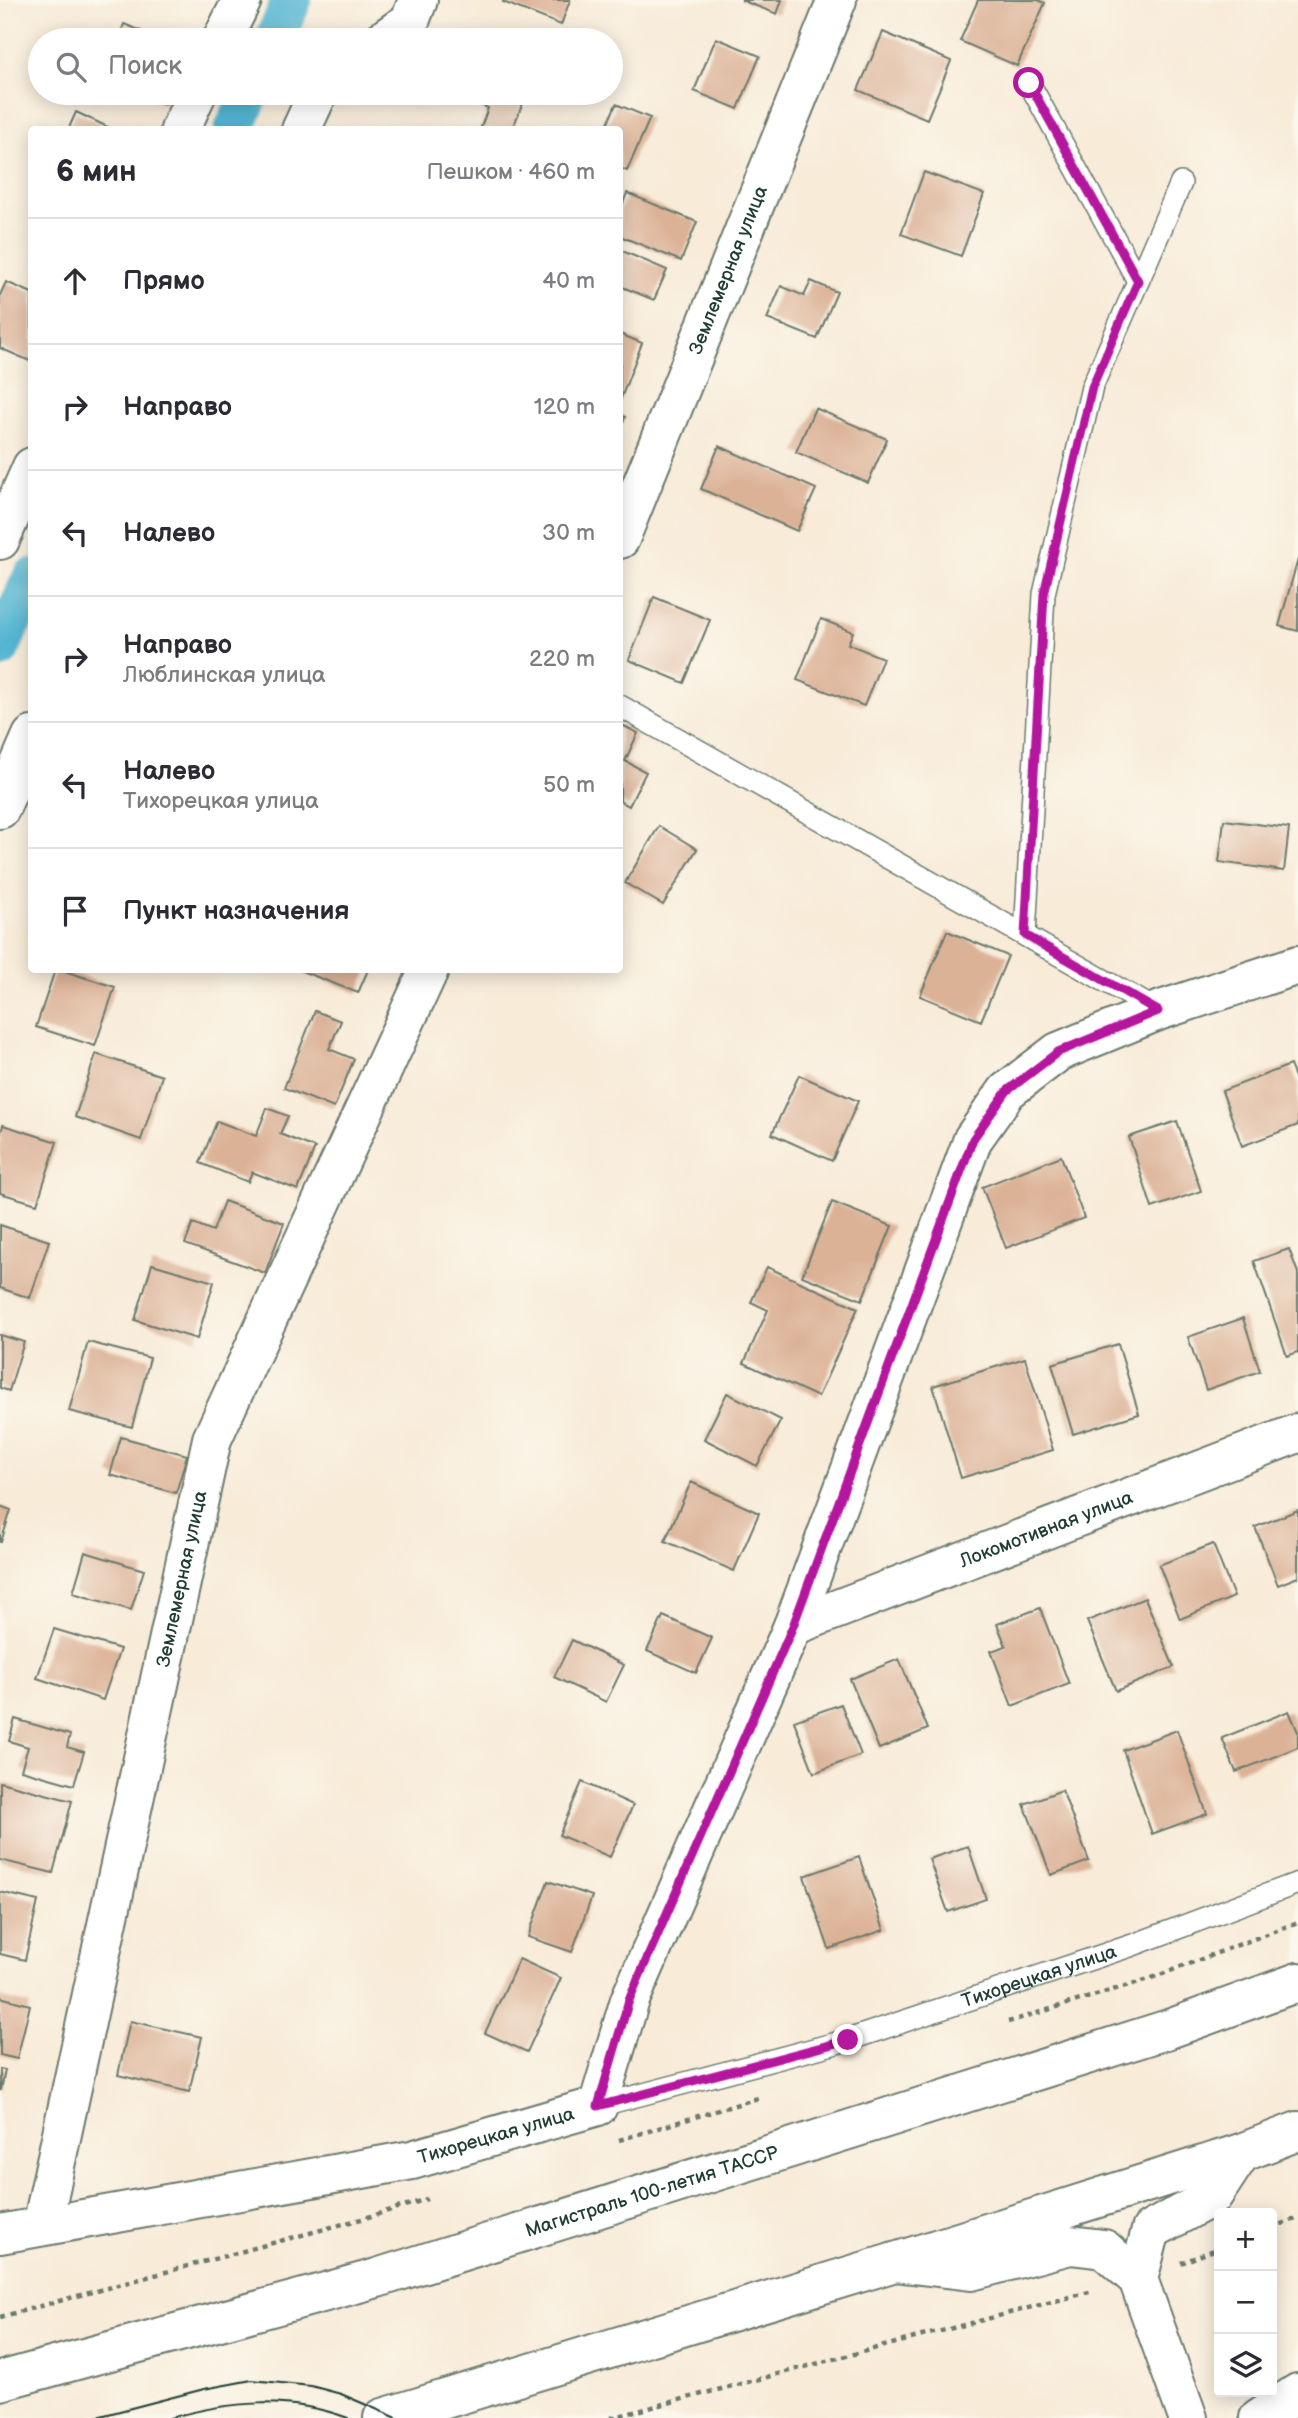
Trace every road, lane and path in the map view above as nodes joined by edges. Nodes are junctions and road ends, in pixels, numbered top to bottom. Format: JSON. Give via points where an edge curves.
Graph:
{"nodes":[{"id":1,"x":242,"y":0,"type":"edge"},
{"id":2,"x":418,"y":0,"type":"edge"},
{"id":3,"x":837,"y":0,"type":"edge"},
{"id":4,"x":228,"y":28,"type":"edge"},
{"id":5,"x":400,"y":28,"type":"edge"},
{"id":6,"x":1029,"y":83,"type":"dead end"},
{"id":7,"x":191,"y":105,"type":"edge"},
{"id":8,"x":312,"y":105,"type":"edge"},
{"id":9,"x":182,"y":126,"type":"edge"},
{"id":10,"x":303,"y":126,"type":"edge"},
{"id":11,"x":1181,"y":183,"type":"dead end"},
{"id":12,"x":1138,"y":281,"type":"junction"},
{"id":13,"x":28,"y":476,"type":"edge"},
{"id":14,"x":623,"y":532,"type":"edge"},
{"id":15,"x":0,"y":540,"type":"edge"},
{"id":16,"x":623,"y":708,"type":"edge"},
{"id":17,"x":28,"y":745,"type":"edge"},
{"id":18,"x":0,"y":809,"type":"edge"},
{"id":19,"x":1025,"y":935,"type":"junction"},
{"id":20,"x":1298,"y":965,"type":"edge"},
{"id":21,"x":428,"y":973,"type":"edge"},
{"id":22,"x":1158,"y":1011,"type":"junction"},
{"id":23,"x":1298,"y":1433,"type":"edge"},
{"id":24,"x":793,"y":1626,"type":"junction"},
{"id":25,"x":1298,"y":1883,"type":"edge"},
{"id":26,"x":1298,"y":1922,"type":"edge"},
{"id":27,"x":1298,"y":1982,"type":"edge"},
{"id":28,"x":1005,"y":2023,"type":"dead end"},
{"id":29,"x":764,"y":2096,"type":"dead end"},
{"id":30,"x":598,"y":2106,"type":"junction"},
{"id":31,"x":1298,"y":2131,"type":"edge"},
{"id":32,"x":617,"y":2141,"type":"dead end"},
{"id":33,"x":1241,"y":2153,"type":"junction"},
{"id":34,"x":431,"y":2198,"type":"dead end"},
{"id":35,"x":1298,"y":2218,"type":"edge"},
{"id":36,"x":42,"y":2225,"type":"junction"},
{"id":37,"x":1277,"y":2226,"type":"edge"},
{"id":38,"x":0,"y":2234,"type":"edge"},
{"id":39,"x":1214,"y":2250,"type":"edge"},
{"id":40,"x":895,"y":2263,"type":"junction"},
{"id":41,"x":1138,"y":2279,"type":"junction"},
{"id":42,"x":0,"y":2317,"type":"edge"},
{"id":43,"x":0,"y":2381,"type":"edge"},
{"id":44,"x":1298,"y":2393,"type":"edge"},
{"id":45,"x":383,"y":2418,"type":"edge"},
{"id":46,"x":611,"y":2418,"type":"edge"},
{"id":47,"x":1188,"y":2418,"type":"edge"},
{"id":48,"x":1259,"y":2418,"type":"edge"}],
"edges":[{"from":1,"to":4,"type":"street"},
{"from":2,"to":5,"type":"street","via":[[410,21]]},
{"from":3,"to":14,"type":"street","name":"Землемерная улица"},
{"from":6,"to":12,"type":"lane"},
{"from":7,"to":9,"type":"street"},
{"from":8,"to":10,"type":"street"},
{"from":11,"to":12,"type":"lane"},
{"from":12,"to":19,"type":"lane","via":[[1092,387],[1044,594]]},
{"from":13,"to":15,"type":"street"},
{"from":16,"to":19,"type":"lane"},
{"from":17,"to":18,"type":"street"},
{"from":19,"to":22,"type":"lane"},
{"from":20,"to":22,"type":"street"},
{"from":21,"to":36,"type":"street","name":"Землемерная улица","via":[[212,1439]]},
{"from":22,"to":24,"type":"street","via":[[1058,1052],[1007,1091],[973,1139]]},
{"from":23,"to":24,"type":"street","name":"Локомотивная улица"},
{"from":24,"to":30,"type":"street","via":[[629,2000]]},
{"from":25,"to":30,"type":"lane","name":"Тихорецкая улица","via":[[1133,1945],[848,2040]]},
{"from":26,"to":28,"type":"path","via":[[1152,1978]]},
{"from":27,"to":43,"type":"street","name":"Магистраль 100-летия ТАССР","via":[[1169,2029],[377,2278]]},
{"from":29,"to":32,"type":"path"},
{"from":30,"to":36,"type":"street","name":"Тихорецкая улица","via":[[412,2160]]},
{"from":31,"to":33,"type":"street"},
{"from":33,"to":40,"type":"street"},
{"from":33,"to":41,"type":"street","via":[[1212,2197],[1151,2230]]},
{"from":34,"to":42,"type":"path"},
{"from":35,"to":37,"type":"path"},
{"from":36,"to":38,"type":"street","name":"Тихорецкая улица"},
{"from":39,"to":41,"type":"path"},
{"from":40,"to":41,"type":"street","via":[[971,2271],[1070,2245],[1104,2249]]},
{"from":40,"to":45,"type":"street"},
{"from":41,"to":46,"type":"path"},
{"from":41,"to":47,"type":"street"},
{"from":44,"to":48,"type":"street"}]}
